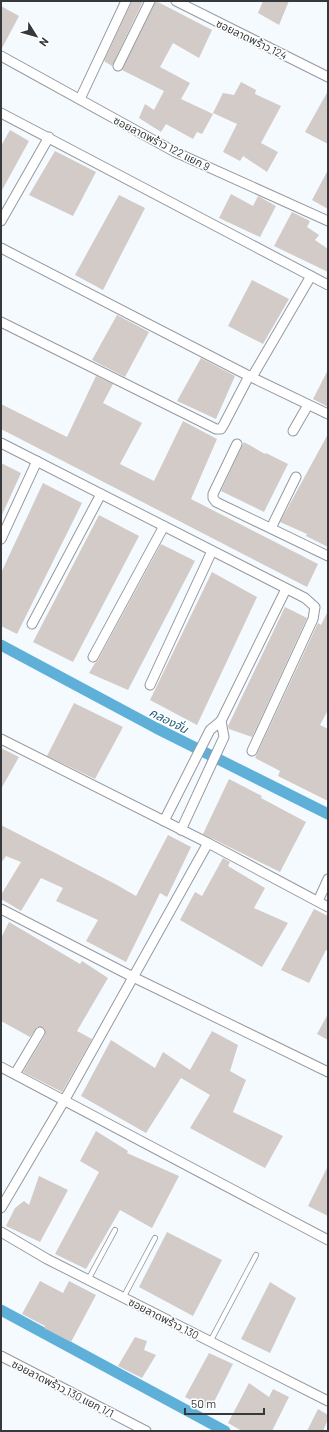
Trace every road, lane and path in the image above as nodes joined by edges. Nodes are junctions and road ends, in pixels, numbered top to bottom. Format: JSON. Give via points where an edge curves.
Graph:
{"nodes":[{"id":1,"x":126,"y":1,"type":"edge"},
{"id":2,"x":150,"y":1,"type":"edge"},
{"id":3,"x":176,"y":1,"type":"edge"},
{"id":4,"x":1,"y":56,"type":"edge"},
{"id":5,"x":118,"y":66,"type":"dead end"},
{"id":6,"x":328,"y":77,"type":"edge"},
{"id":7,"x":80,"y":99,"type":"junction"},
{"id":8,"x":1,"y":112,"type":"edge"},
{"id":9,"x":49,"y":137,"type":"junction"},
{"id":10,"x":1,"y":221,"type":"edge"},
{"id":11,"x":328,"y":221,"type":"edge"},
{"id":12,"x":1,"y":248,"type":"edge"},
{"id":13,"x":311,"y":276,"type":"junction"},
{"id":14,"x":328,"y":285,"type":"edge"},
{"id":15,"x":1,"y":322,"type":"edge"},
{"id":16,"x":251,"y":376,"type":"junction"},
{"id":17,"x":308,"y":405,"type":"junction"},
{"id":18,"x":328,"y":414,"type":"edge"},
{"id":19,"x":293,"y":431,"type":"dead end"},
{"id":20,"x":1,"y":443,"type":"edge"},
{"id":21,"x":237,"y":444,"type":"dead end"},
{"id":22,"x":37,"y":461,"type":"junction"},
{"id":23,"x":296,"y":477,"type":"dead end"},
{"id":24,"x":101,"y":494,"type":"junction"},
{"id":25,"x":164,"y":526,"type":"junction"},
{"id":26,"x":271,"y":528,"type":"junction"},
{"id":27,"x":1,"y":539,"type":"edge"},
{"id":28,"x":212,"y":551,"type":"junction"},
{"id":29,"x":328,"y":556,"type":"edge"},
{"id":30,"x":286,"y":588,"type":"junction"},
{"id":31,"x":32,"y":624,"type":"dead end"},
{"id":32,"x":93,"y":657,"type":"dead end"},
{"id":33,"x":150,"y":685,"type":"dead end"},
{"id":34,"x":221,"y":721,"type":"junction"},
{"id":35,"x":1,"y":739,"type":"edge"},
{"id":36,"x":252,"y":751,"type":"dead end"},
{"id":37,"x":164,"y":821,"type":"junction"},
{"id":38,"x":181,"y":830,"type":"junction"},
{"id":39,"x":208,"y":843,"type":"junction"},
{"id":40,"x":328,"y":879,"type":"edge"},
{"id":41,"x":325,"y":903,"type":"edge"},
{"id":42,"x":1,"y":909,"type":"edge"},
{"id":43,"x":133,"y":977,"type":"junction"},
{"id":44,"x":40,"y":1032,"type":"dead end"},
{"id":45,"x":1,"y":1067,"type":"edge"},
{"id":46,"x":328,"y":1072,"type":"edge"},
{"id":47,"x":15,"y":1074,"type":"junction"},
{"id":48,"x":64,"y":1101,"type":"junction"},
{"id":49,"x":1,"y":1208,"type":"edge"},
{"id":50,"x":115,"y":1230,"type":"dead end"},
{"id":51,"x":1,"y":1232,"type":"edge"},
{"id":52,"x":155,"y":1238,"type":"dead end"},
{"id":53,"x":328,"y":1240,"type":"edge"},
{"id":54,"x":256,"y":1255,"type":"dead end"},
{"id":55,"x":88,"y":1280,"type":"junction"},
{"id":56,"x":123,"y":1298,"type":"junction"},
{"id":57,"x":210,"y":1342,"type":"junction"},
{"id":58,"x":1,"y":1356,"type":"edge"},
{"id":59,"x":328,"y":1401,"type":"edge"},
{"id":60,"x":146,"y":1431,"type":"edge"}],
"edges":[{"from":1,"to":7,"type":"street"},
{"from":2,"to":5,"type":"street"},
{"from":3,"to":6,"type":"street","name":"ซอยลาดพร้าว 124"},
{"from":4,"to":7,"type":"street","name":"ซอยลาดพร้าว 122 แยก 9"},
{"from":7,"to":11,"type":"street","name":"ซอยลาดพร้าว 122 แยก 9","via":[[175,152]]},
{"from":8,"to":9,"type":"street"},
{"from":9,"to":10,"type":"street"},
{"from":9,"to":13,"type":"street"},
{"from":12,"to":16,"type":"street"},
{"from":13,"to":14,"type":"street"},
{"from":13,"to":16,"type":"street"},
{"from":15,"to":16,"type":"street","via":[[216,428],[221,429]]},
{"from":16,"to":17,"type":"street"},
{"from":17,"to":18,"type":"street"},
{"from":17,"to":19,"type":"street"},
{"from":20,"to":22,"type":"street"},
{"from":21,"to":26,"type":"street","via":[[213,498],[216,502]]},
{"from":22,"to":24,"type":"street"},
{"from":22,"to":27,"type":"street"},
{"from":23,"to":26,"type":"street"},
{"from":24,"to":25,"type":"street"},
{"from":24,"to":31,"type":"street"},
{"from":25,"to":28,"type":"street"},
{"from":25,"to":32,"type":"street"},
{"from":26,"to":29,"type":"street"},
{"from":28,"to":30,"type":"street"},
{"from":28,"to":33,"type":"street"},
{"from":30,"to":34,"type":"street"},
{"from":30,"to":36,"type":"street","via":[[305,598],[315,607],[313,619]]},
{"from":34,"to":37,"type":"street","via":[[210,730]]},
{"from":34,"to":38,"type":"street","via":[[224,737]]},
{"from":35,"to":37,"type":"street"},
{"from":37,"to":38,"type":"street"},
{"from":38,"to":39,"type":"street"},
{"from":39,"to":41,"type":"street"},
{"from":39,"to":43,"type":"street"},
{"from":40,"to":41,"type":"street"},
{"from":42,"to":43,"type":"street"},
{"from":43,"to":46,"type":"street"},
{"from":43,"to":48,"type":"street"},
{"from":44,"to":47,"type":"street"},
{"from":45,"to":47,"type":"street"},
{"from":47,"to":48,"type":"street"},
{"from":48,"to":49,"type":"street"},
{"from":48,"to":53,"type":"street"},
{"from":50,"to":55,"type":"lane"},
{"from":51,"to":55,"type":"street","name":"ซอยลาดพร้าว 130"},
{"from":52,"to":56,"type":"lane"},
{"from":54,"to":57,"type":"lane"},
{"from":55,"to":56,"type":"street","name":"ซอยลาดพร้าว 130"},
{"from":56,"to":57,"type":"street","name":"ซอยลาดพร้าว 130"},
{"from":57,"to":59,"type":"street","name":"ซอยลาดพร้าว 130"},
{"from":58,"to":60,"type":"street","name":"ซอยลาดพร้าว 130 แยก 1/1"}]}
